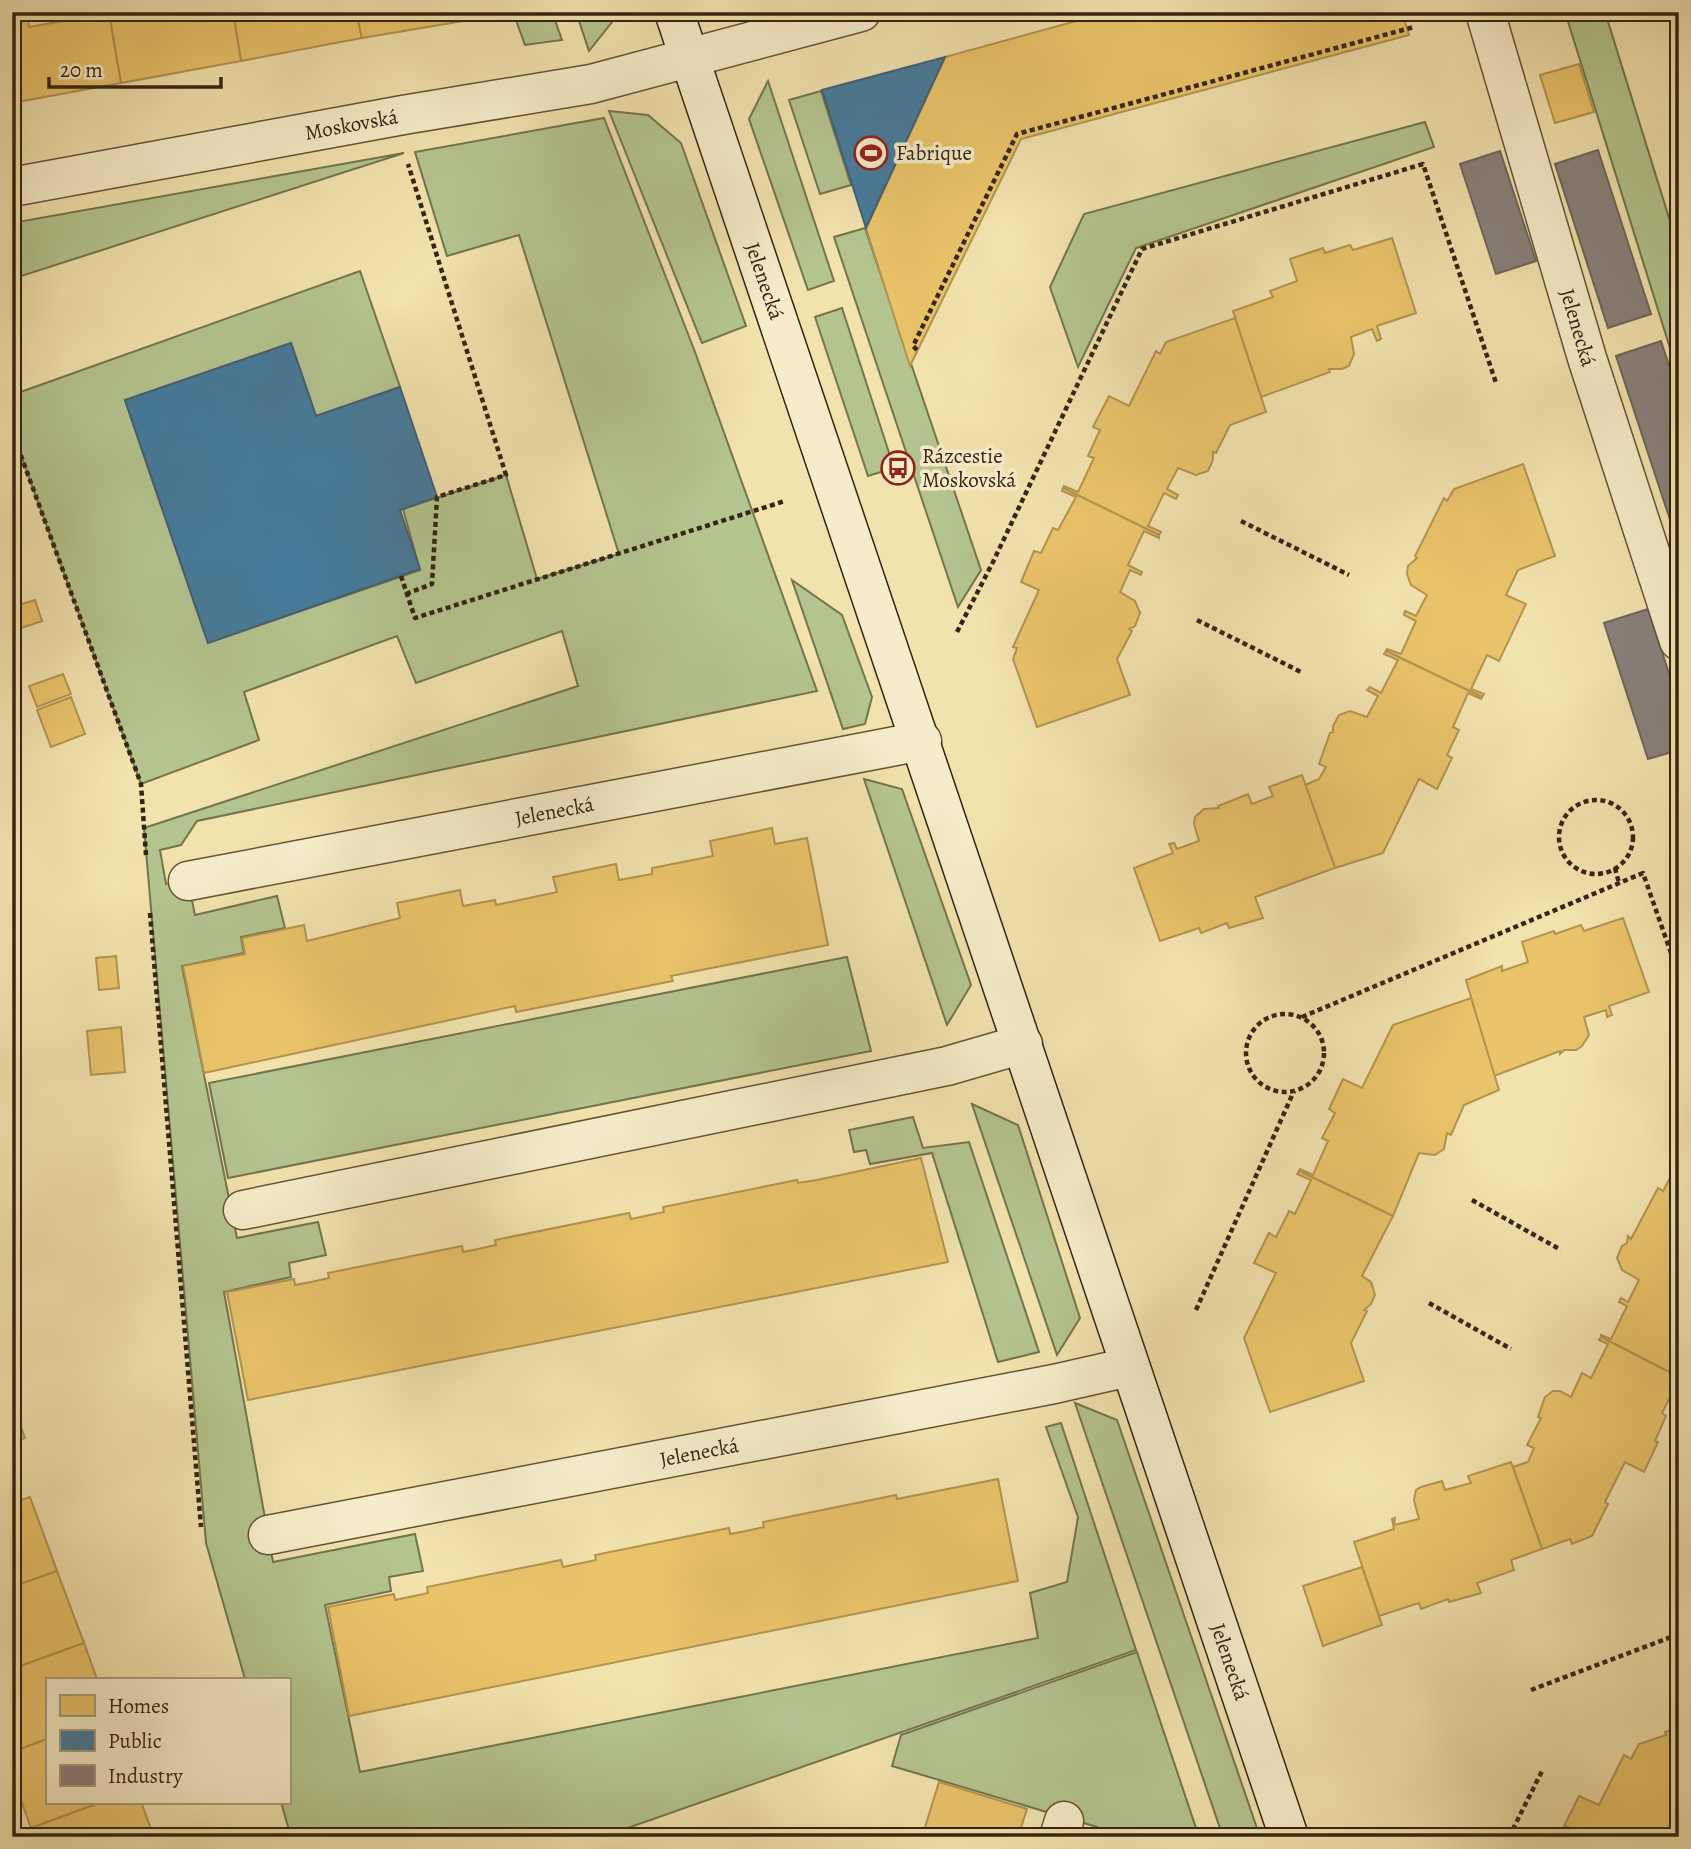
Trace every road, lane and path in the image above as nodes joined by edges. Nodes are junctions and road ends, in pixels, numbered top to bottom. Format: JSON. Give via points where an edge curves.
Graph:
{"nodes":[{"id":1,"x":674,"y":12,"type":"edge"},
{"id":2,"x":861,"y":12,"type":"edge"},
{"id":3,"x":1485,"y":12,"type":"edge"},
{"id":4,"x":1414,"y":27,"type":"dead end"},
{"id":5,"x":690,"y":58,"type":"junction"},
{"id":6,"x":404,"y":153,"type":"dead end"},
{"id":7,"x":12,"y":187,"type":"edge"},
{"id":8,"x":917,"y":349,"type":"dead end"},
{"id":9,"x":1496,"y":383,"type":"dead end"},
{"id":10,"x":12,"y":431,"type":"edge"},
{"id":11,"x":832,"y":485,"type":"junction"},
{"id":12,"x":1241,"y":521,"type":"dead end"},
{"id":13,"x":1349,"y":575,"type":"dead end"},
{"id":14,"x":401,"y":576,"type":"dead end"},
{"id":15,"x":406,"y":594,"type":"junction"},
{"id":16,"x":1197,"y":620,"type":"dead end"},
{"id":17,"x":957,"y":632,"type":"dead end"},
{"id":18,"x":1679,"y":641,"type":"edge"},
{"id":19,"x":1303,"y":673,"type":"dead end"},
{"id":20,"x":922,"y":741,"type":"junction"},
{"id":21,"x":147,"y":867,"type":"dead end"},
{"id":22,"x":1615,"y":868,"type":"junction"},
{"id":23,"x":188,"y":881,"type":"dead end"},
{"id":24,"x":1619,"y":883,"type":"junction"},
{"id":25,"x":150,"y":908,"type":"dead end"},
{"id":26,"x":1679,"y":976,"type":"edge"},
{"id":27,"x":1302,"y":1017,"type":"junction"},
{"id":28,"x":1023,"y":1044,"type":"junction"},
{"id":29,"x":1294,"y":1091,"type":"junction"},
{"id":30,"x":1472,"y":1200,"type":"dead end"},
{"id":31,"x":243,"y":1210,"type":"dead end"},
{"id":32,"x":1561,"y":1250,"type":"dead end"},
{"id":33,"x":1429,"y":1303,"type":"dead end"},
{"id":34,"x":1196,"y":1310,"type":"dead end"},
{"id":35,"x":1511,"y":1349,"type":"dead end"},
{"id":36,"x":1129,"y":1367,"type":"junction"},
{"id":37,"x":201,"y":1527,"type":"dead end"},
{"id":38,"x":268,"y":1535,"type":"dead end"},
{"id":39,"x":1679,"y":1634,"type":"edge"},
{"id":40,"x":1531,"y":1690,"type":"dead end"},
{"id":41,"x":1542,"y":1771,"type":"dead end"},
{"id":42,"x":1289,"y":1837,"type":"edge"},
{"id":43,"x":1509,"y":1837,"type":"edge"}],
"edges":[{"from":1,"to":5,"type":"street","name":"Jelenecká"},
{"from":2,"to":5,"type":"street"},
{"from":3,"to":18,"type":"street","name":"Jelenecká","via":[[1587,358]]},
{"from":4,"to":8,"type":"path","via":[[1017,134],[913,346]]},
{"from":5,"to":7,"type":"street","name":"Moskovská","via":[[591,84]]},
{"from":5,"to":11,"type":"street","name":"Jelenecká"},
{"from":6,"to":15,"type":"path","via":[[506,475],[437,497],[432,584]]},
{"from":9,"to":17,"type":"path","via":[[1423,163],[1142,249]]},
{"from":10,"to":21,"type":"path","via":[[141,784]]},
{"from":11,"to":15,"type":"path","via":[[415,618]]},
{"from":11,"to":20,"type":"street","name":"Jelenecká"},
{"from":12,"to":13,"type":"path"},
{"from":14,"to":15,"type":"path"},
{"from":16,"to":19,"type":"path"},
{"from":20,"to":23,"type":"street","name":"Jelenecká"},
{"from":20,"to":28,"type":"street","name":"Jelenecká"},
{"from":22,"to":22,"type":"path","via":[[1630,849],[1631,824],[1615,805],[1603,801],[1578,805],[1562,823],[1559,834],[1564,856],[1592,874]]},
{"from":22,"to":24,"type":"path"},
{"from":24,"to":26,"type":"path","via":[[1643,873]]},
{"from":24,"to":27,"type":"path"},
{"from":25,"to":37,"type":"path"},
{"from":27,"to":29,"type":"path","via":[[1319,1033],[1324,1056],[1315,1079]]},
{"from":27,"to":29,"type":"path","via":[[1271,1016],[1254,1029],[1246,1048],[1255,1079],[1273,1091]]},
{"from":28,"to":31,"type":"street","via":[[947,1066]]},
{"from":28,"to":36,"type":"street","name":"Jelenecká"},
{"from":29,"to":34,"type":"path"},
{"from":30,"to":32,"type":"path"},
{"from":33,"to":35,"type":"path"},
{"from":36,"to":38,"type":"street","name":"Jelenecká"},
{"from":36,"to":42,"type":"street","name":"Jelenecká"},
{"from":39,"to":40,"type":"path"},
{"from":41,"to":43,"type":"path"}]}
